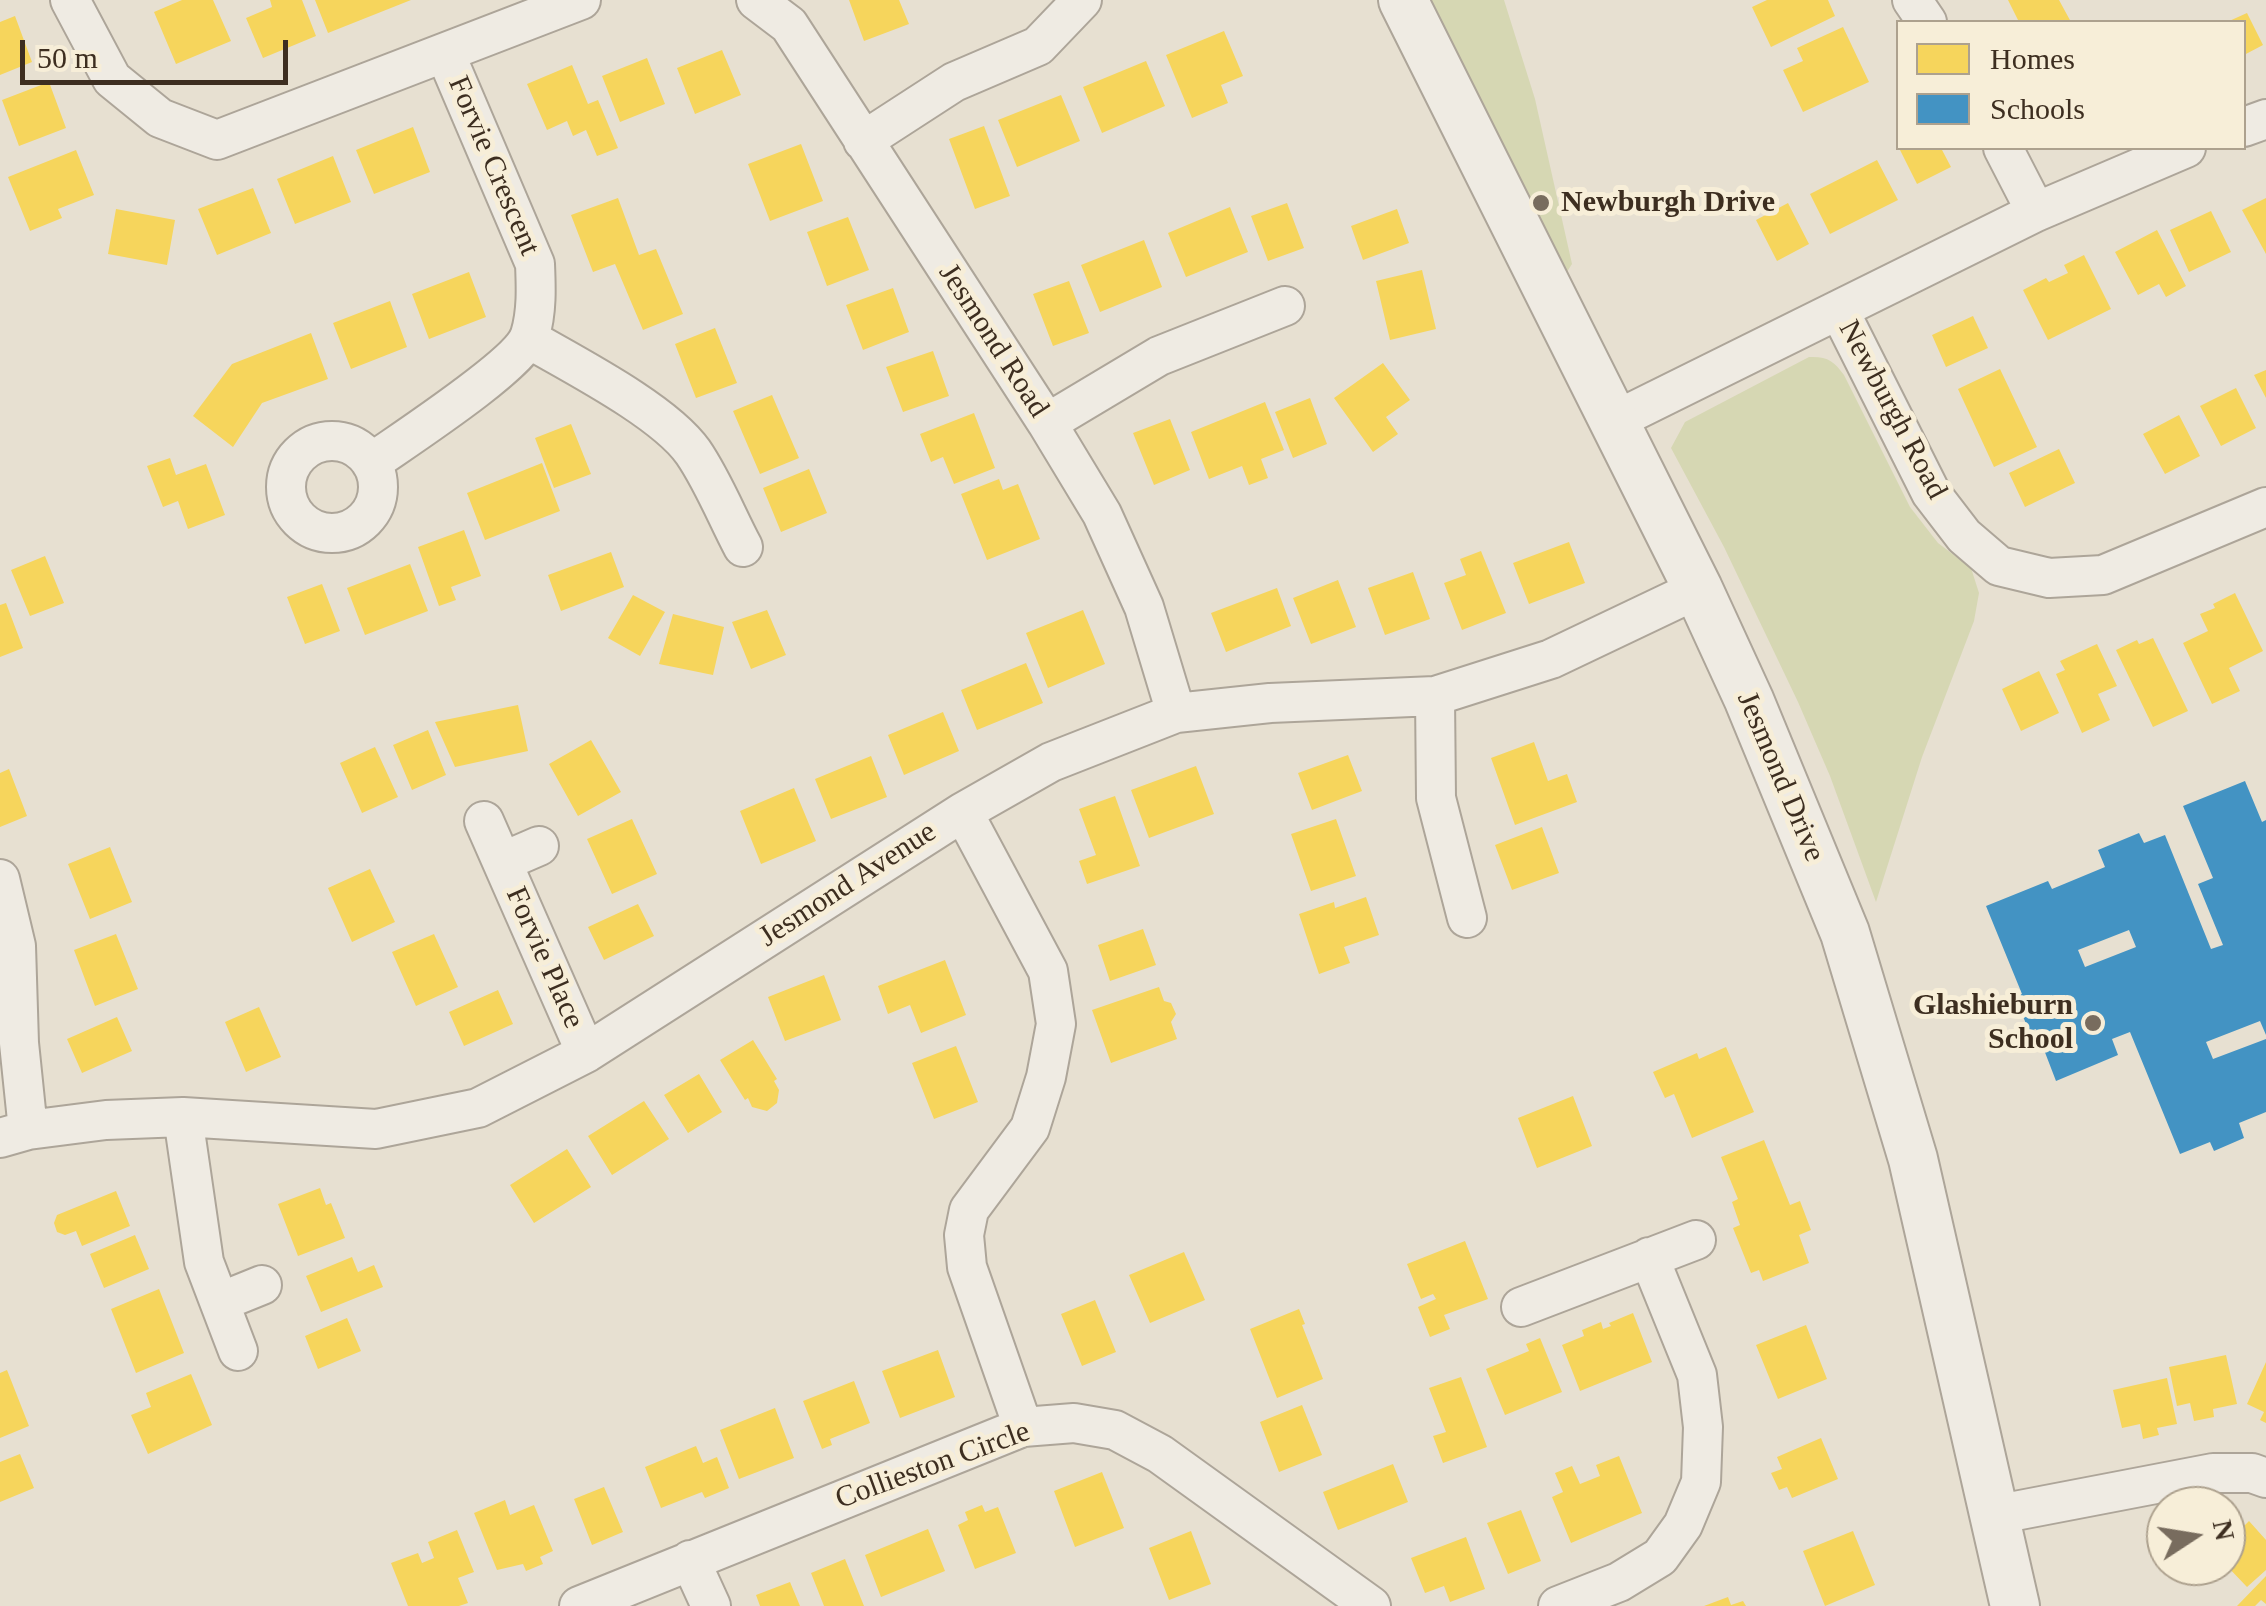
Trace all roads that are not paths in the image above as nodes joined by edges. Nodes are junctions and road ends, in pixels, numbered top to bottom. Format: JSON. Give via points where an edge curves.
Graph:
{"nodes":[{"id":1,"x":70,"y":0,"type":"edge"},
{"id":2,"x":581,"y":0,"type":"edge"},
{"id":3,"x":756,"y":0,"type":"edge"},
{"id":4,"x":1082,"y":0,"type":"edge"},
{"id":5,"x":1403,"y":0,"type":"edge"},
{"id":6,"x":445,"y":52,"type":"junction"},
{"id":7,"x":863,"y":141,"type":"junction"},
{"id":8,"x":2004,"y":150,"type":"edge"},
{"id":9,"x":2181,"y":150,"type":"edge"},
{"id":10,"x":2036,"y":212,"type":"junction"},
{"id":11,"x":1285,"y":306,"type":"dead end"},
{"id":12,"x":1839,"y":310,"type":"junction"},
{"id":13,"x":529,"y":339,"type":"junction"},
{"id":14,"x":1614,"y":420,"type":"junction"},
{"id":15,"x":1048,"y":424,"type":"junction"},
{"id":16,"x":371,"y":462,"type":"dead end"},
{"id":17,"x":2266,"y":507,"type":"edge"},
{"id":18,"x":743,"y":548,"type":"dead end"},
{"id":19,"x":1698,"y":588,"type":"junction"},
{"id":20,"x":1435,"y":696,"type":"junction"},
{"id":21,"x":1176,"y":713,"type":"junction"},
{"id":22,"x":963,"y":812,"type":"junction"},
{"id":23,"x":484,"y":821,"type":"dead end"},
{"id":24,"x":539,"y":846,"type":"dead end"},
{"id":25,"x":502,"y":862,"type":"junction"},
{"id":26,"x":0,"y":879,"type":"edge"},
{"id":27,"x":1468,"y":918,"type":"dead end"},
{"id":28,"x":586,"y":1053,"type":"junction"},
{"id":29,"x":183,"y":1116,"type":"junction"},
{"id":30,"x":14,"y":1134,"type":"edge"},
{"id":31,"x":1696,"y":1240,"type":"dead end"},
{"id":32,"x":1649,"y":1257,"type":"junction"},
{"id":33,"x":262,"y":1285,"type":"dead end"},
{"id":34,"x":220,"y":1302,"type":"junction"},
{"id":35,"x":1522,"y":1306,"type":"dead end"},
{"id":36,"x":238,"y":1351,"type":"dead end"},
{"id":37,"x":1023,"y":1427,"type":"junction"},
{"id":38,"x":2266,"y":1478,"type":"edge"},
{"id":39,"x":1994,"y":1514,"type":"junction"},
{"id":40,"x":690,"y":1560,"type":"junction"},
{"id":41,"x":579,"y":1606,"type":"edge"},
{"id":42,"x":710,"y":1606,"type":"edge"},
{"id":43,"x":1372,"y":1606,"type":"edge"},
{"id":44,"x":1558,"y":1606,"type":"edge"},
{"id":45,"x":2015,"y":1606,"type":"edge"}],
"edges":[{"from":1,"to":6,"type":"street","via":[[112,79],[160,118],[217,140]]},
{"from":2,"to":6,"type":"street"},
{"from":3,"to":7,"type":"street","name":"Jesmond Road","via":[[790,25]]},
{"from":4,"to":7,"type":"street","via":[[1038,46],[954,82]]},
{"from":5,"to":14,"type":"street","name":"Jesmond Drive"},
{"from":6,"to":13,"type":"street","name":"Forvie Crescent","via":[[535,264]]},
{"from":7,"to":15,"type":"street","name":"Jesmond Road"},
{"from":8,"to":10,"type":"street"},
{"from":9,"to":10,"type":"street"},
{"from":10,"to":12,"type":"street"},
{"from":11,"to":15,"type":"street","via":[[1159,356]]},
{"from":12,"to":14,"type":"street"},
{"from":12,"to":17,"type":"street","name":"Newburgh Road","via":[[1932,493],[1964,536],[1998,566],[2049,578],[2103,575]]},
{"from":13,"to":16,"type":"street","via":[[488,380]]},
{"from":13,"to":18,"type":"street","via":[[618,392],[692,450]]},
{"from":14,"to":19,"type":"street","name":"Jesmond Drive"},
{"from":15,"to":21,"type":"street","name":"Jesmond Road","via":[[1122,556]]},
{"from":19,"to":20,"type":"street","name":"Jesmond Avenue","via":[[1550,659]]},
{"from":19,"to":39,"type":"street","name":"Jesmond Drive","via":[[1845,933],[1913,1158]]},
{"from":20,"to":21,"type":"street","name":"Jesmond Avenue"},
{"from":20,"to":27,"type":"street","via":[[1436,798]]},
{"from":21,"to":22,"type":"street","name":"Jesmond Avenue","via":[[1051,762]]},
{"from":22,"to":28,"type":"street","name":"Jesmond Avenue"},
{"from":22,"to":37,"type":"street","via":[[1048,970],[1056,1024],[1030,1128],[969,1210],[964,1235],[967,1267]]},
{"from":23,"to":25,"type":"street","name":"Forvie Place"},
{"from":24,"to":25,"type":"street","name":"Forvie Place"},
{"from":25,"to":28,"type":"street","name":"Forvie Place"},
{"from":26,"to":30,"type":"street","via":[[16,946],[20,1043]]},
{"from":28,"to":29,"type":"street","name":"Jesmond Avenue","via":[[478,1108],[376,1129]]},
{"from":29,"to":30,"type":"street","name":"Jesmond Avenue"},
{"from":29,"to":34,"type":"street","via":[[204,1262]]},
{"from":31,"to":32,"type":"street"},
{"from":32,"to":35,"type":"street"},
{"from":32,"to":44,"type":"street","via":[[1697,1375],[1701,1482],[1683,1526],[1660,1557],[1620,1582]]},
{"from":33,"to":34,"type":"street"},
{"from":34,"to":36,"type":"street"},
{"from":37,"to":40,"type":"street","name":"Collieston Circle"},
{"from":37,"to":43,"type":"street","name":"Collieston Circle","via":[[1115,1430],[1160,1454]]},
{"from":38,"to":39,"type":"street","via":[[2213,1473]]},
{"from":39,"to":45,"type":"street","name":"Jesmond Drive"},
{"from":40,"to":41,"type":"street","name":"Collieston Circle"},
{"from":40,"to":42,"type":"street"}]}
